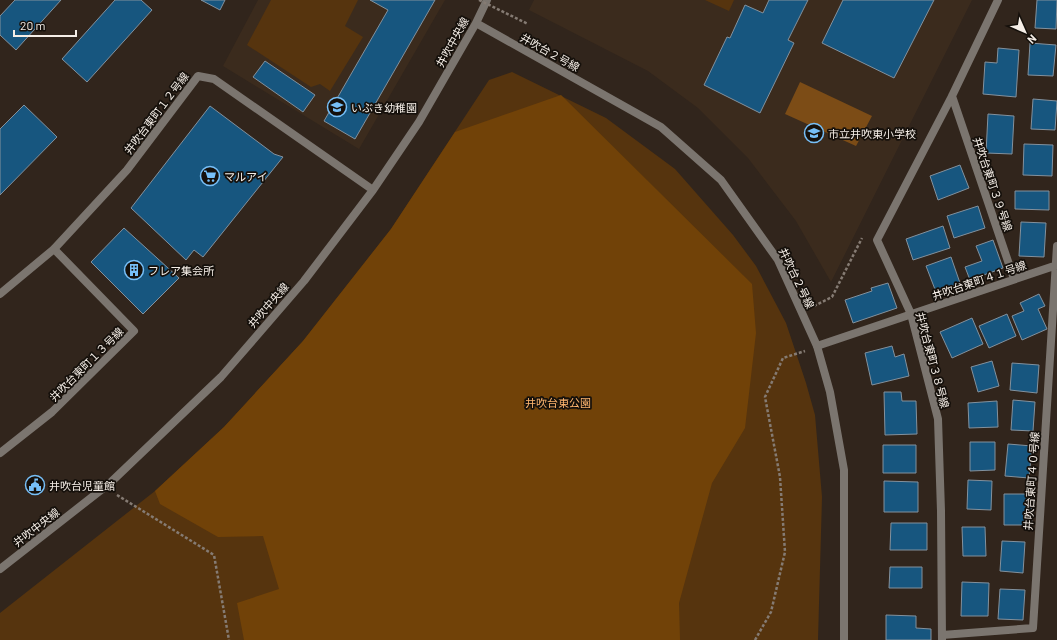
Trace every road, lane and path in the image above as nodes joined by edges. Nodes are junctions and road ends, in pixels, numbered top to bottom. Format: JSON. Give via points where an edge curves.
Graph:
{"nodes":[{"id":1,"x":479,"y":0,"type":"edge"},
{"id":2,"x":487,"y":0,"type":"edge"},
{"id":3,"x":998,"y":0,"type":"edge"},
{"id":4,"x":476,"y":23,"type":"junction"},
{"id":5,"x":528,"y":24,"type":"dead end"},
{"id":6,"x":952,"y":96,"type":"junction"},
{"id":7,"x":373,"y":190,"type":"junction"},
{"id":8,"x":1057,"y":246,"type":"edge"},
{"id":9,"x":54,"y":249,"type":"junction"},
{"id":10,"x":1056,"y":265,"type":"edge"},
{"id":11,"x":1014,"y":279,"type":"junction"},
{"id":12,"x":0,"y":294,"type":"edge"},
{"id":13,"x":911,"y":314,"type":"junction"},
{"id":14,"x":817,"y":346,"type":"junction"},
{"id":15,"x":0,"y":453,"type":"edge"},
{"id":16,"x":104,"y":487,"type":"junction"},
{"id":17,"x":0,"y":569,"type":"edge"},
{"id":18,"x":942,"y":638,"type":"edge"},
{"id":19,"x":229,"y":640,"type":"edge"},
{"id":20,"x":755,"y":640,"type":"edge"},
{"id":21,"x":844,"y":640,"type":"edge"}],
"edges":[{"from":1,"to":5,"type":"path","bridge":true},
{"from":2,"to":4,"type":"street","name":"井吹中央線"},
{"from":3,"to":6,"type":"street","name":"井吹台東町３８号線"},
{"from":4,"to":7,"type":"street","name":"井吹中央線","via":[[420,122]]},
{"from":4,"to":14,"type":"street","name":"井吹台２号線","via":[[661,127],[721,180],[778,260]]},
{"from":6,"to":11,"type":"street","name":"井吹台東町３９号線"},
{"from":6,"to":13,"type":"street","name":"井吹台東町３８号線","via":[[877,240]]},
{"from":7,"to":9,"type":"street","name":"井吹台東町１２号線","via":[[214,79],[198,76],[127,170]]},
{"from":7,"to":16,"type":"street","name":"井吹中央線","via":[[304,281],[221,377]]},
{"from":8,"to":10,"type":"street","name":"井吹台東町４０号線"},
{"from":9,"to":12,"type":"street","name":"井吹台東町１２号線"},
{"from":9,"to":15,"type":"street","name":"井吹台東町１３号線","via":[[134,331],[52,412]]},
{"from":10,"to":11,"type":"street","name":"井吹台東町４１号線"},
{"from":10,"to":18,"type":"street","name":"井吹台東町４０号線","via":[[1033,628]]},
{"from":11,"to":13,"type":"street","name":"井吹台東町４１号線"},
{"from":13,"to":14,"type":"street","name":"井吹台東町４１号線"},
{"from":13,"to":18,"type":"street","name":"井吹台東町３８号線","via":[[938,419]]},
{"from":14,"to":20,"type":"path","via":[[783,358],[765,397],[780,477],[785,552],[771,612]]},
{"from":14,"to":21,"type":"street","name":"井吹台２号線","via":[[830,392],[844,470]]},
{"from":16,"to":17,"type":"street","name":"井吹中央線"},
{"from":16,"to":19,"type":"path","via":[[214,555]]}]}
